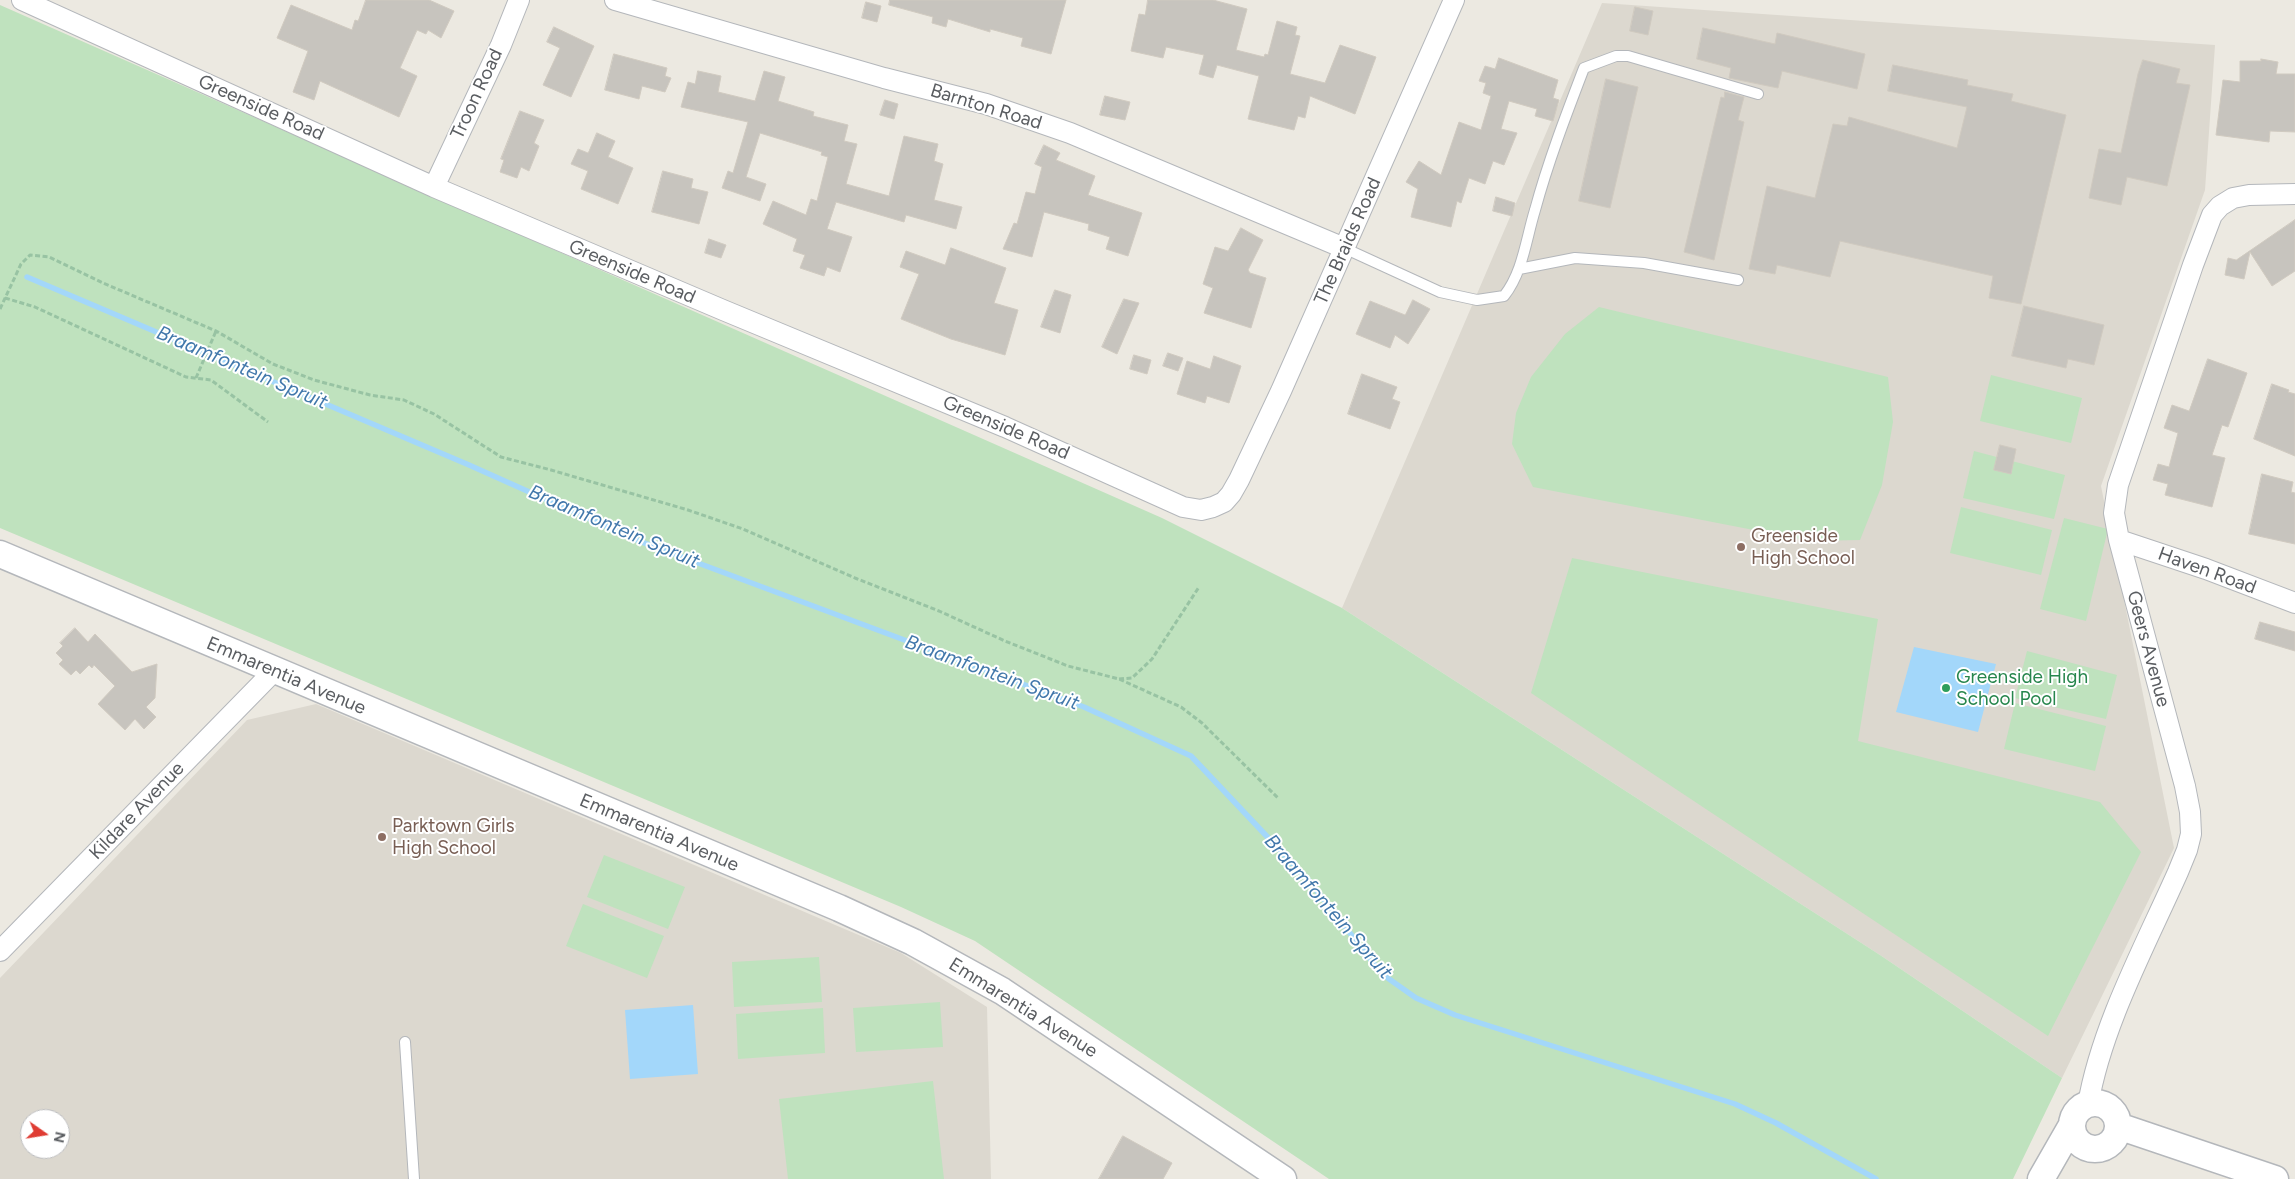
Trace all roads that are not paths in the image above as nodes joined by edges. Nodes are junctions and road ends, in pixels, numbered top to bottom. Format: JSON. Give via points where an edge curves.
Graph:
{"nodes":[{"id":1,"x":22,"y":0,"type":"edge"},
{"id":2,"x":519,"y":0,"type":"edge"},
{"id":3,"x":615,"y":0,"type":"edge"},
{"id":4,"x":1454,"y":0,"type":"edge"},
{"id":5,"x":1758,"y":94,"type":"dead end"},
{"id":6,"x":434,"y":187,"type":"junction"},
{"id":7,"x":2295,"y":194,"type":"edge"},
{"id":8,"x":1344,"y":248,"type":"junction"},
{"id":9,"x":1519,"y":269,"type":"junction"},
{"id":10,"x":1738,"y":280,"type":"dead end"},
{"id":11,"x":1239,"y":480,"type":"joint"},
{"id":12,"x":2119,"y":540,"type":"junction"},
{"id":13,"x":0,"y":554,"type":"edge"},
{"id":14,"x":2295,"y":603,"type":"edge"},
{"id":15,"x":274,"y":671,"type":"junction"},
{"id":16,"x":0,"y":951,"type":"edge"},
{"id":17,"x":405,"y":1042,"type":"dead end"},
{"id":18,"x":2088,"y":1105,"type":"junction"},
{"id":19,"x":2072,"y":1125,"type":"junction"},
{"id":20,"x":2118,"y":1126,"type":"junction"},
{"id":21,"x":2094,"y":1149,"type":"junction"},
{"id":22,"x":2045,"y":1173,"type":"edge"},
{"id":23,"x":414,"y":1179,"type":"edge"},
{"id":24,"x":1283,"y":1179,"type":"edge"},
{"id":25,"x":2275,"y":1179,"type":"edge"}],
"edges":[{"from":1,"to":6,"type":"street","name":"Greenside Road"},
{"from":2,"to":6,"type":"street","name":"Troon Road"},
{"from":3,"to":8,"type":"street","name":"Barnton Road","via":[[986,104],[1070,133]]},
{"from":4,"to":8,"type":"street","name":"The Braids Road"},
{"from":5,"to":9,"type":"lane","via":[[1628,56],[1616,56],[1584,68],[1535,209]]},
{"from":6,"to":11,"type":"street","name":"Greenside Road","via":[[1005,426],[1182,507],[1201,510],[1224,502]]},
{"from":7,"to":12,"type":"street","name":"Geers Avenue","via":[[2233,198],[2212,215],[2118,485],[2114,513]]},
{"from":8,"to":9,"type":"lane","via":[[1440,292],[1478,300],[1504,296],[1514,284]]},
{"from":8,"to":11,"type":"street","name":"The Braids Road"},
{"from":9,"to":10,"type":"lane","via":[[1575,258],[1644,263]]},
{"from":12,"to":14,"type":"street","name":"Haven Road"},
{"from":12,"to":18,"type":"street","name":"Geers Avenue","via":[[2185,786],[2191,834],[2115,1014],[2091,1085]]},
{"from":13,"to":15,"type":"street","name":"Emmarentia Avenue"},
{"from":15,"to":16,"type":"street","name":"Kildare Avenue"},
{"from":15,"to":24,"type":"street","name":"Emmarentia Avenue","via":[[913,942],[1002,991]]},
{"from":17,"to":23,"type":"lane"},
{"from":18,"to":19,"type":"street","via":[[2078,1111]]},
{"from":18,"to":20,"type":"street","via":[[2107,1107]]},
{"from":19,"to":21,"type":"street","via":[[2081,1145]]},
{"from":19,"to":22,"type":"street"},
{"from":20,"to":21,"type":"street","via":[[2108,1145]]},
{"from":20,"to":25,"type":"street"},
{"from":21,"to":22,"type":"street"}]}
